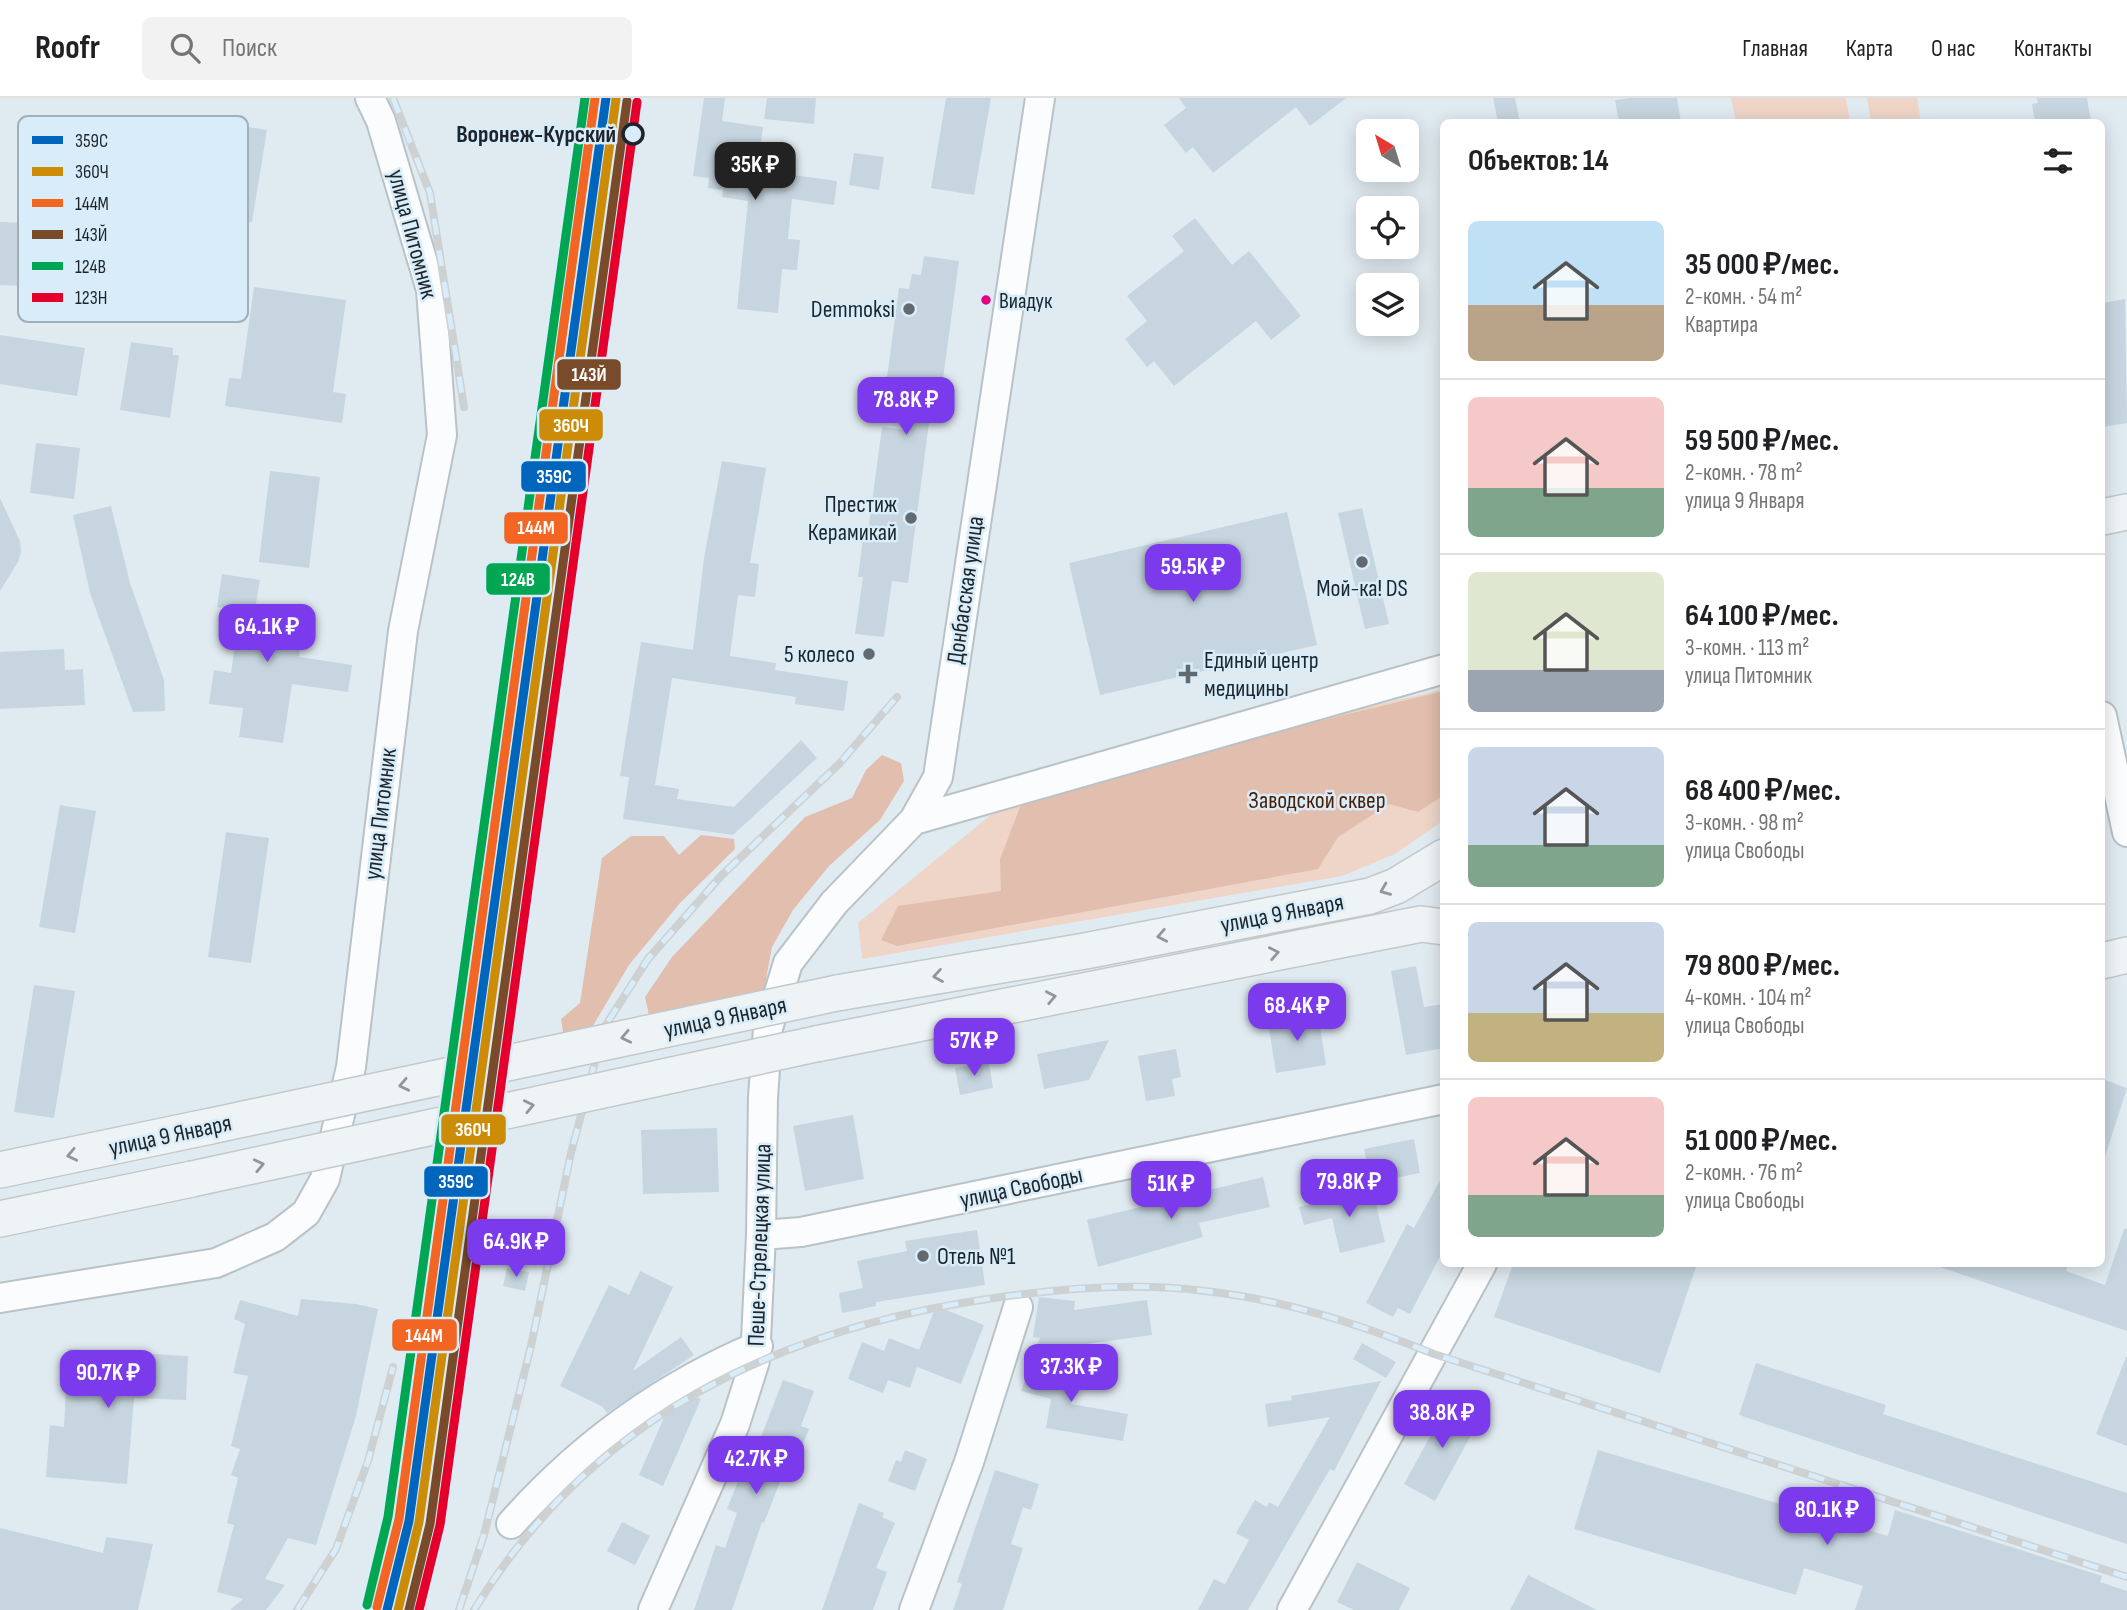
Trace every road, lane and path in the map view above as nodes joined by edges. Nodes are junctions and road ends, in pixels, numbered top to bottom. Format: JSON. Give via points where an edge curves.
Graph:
{"nodes":[{"id":1,"x":370,"y":98,"type":"edge"},
{"id":2,"x":1040,"y":98,"type":"edge"},
{"id":3,"x":2127,"y":512,"type":"edge"},
{"id":4,"x":2105,"y":516,"type":"edge"},
{"id":5,"x":1440,"y":670,"type":"edge"},
{"id":6,"x":2105,"y":730,"type":"edge"},
{"id":7,"x":914,"y":820,"type":"junction"},
{"id":8,"x":2127,"y":832,"type":"edge"},
{"id":9,"x":1440,"y":859,"type":"edge"},
{"id":10,"x":1432,"y":925,"type":"edge"},
{"id":11,"x":2127,"y":955,"type":"edge"},
{"id":12,"x":2105,"y":960,"type":"edge"},
{"id":13,"x":768,"y":1028,"type":"joint"},
{"id":14,"x":1440,"y":1100,"type":"edge"},
{"id":15,"x":0,"y":1170,"type":"edge"},
{"id":16,"x":0,"y":1219,"type":"edge"},
{"id":17,"x":761,"y":1235,"type":"junction"},
{"id":18,"x":1480,"y":1267,"type":"edge"},
{"id":19,"x":0,"y":1298,"type":"edge"},
{"id":20,"x":1018,"y":1307,"type":"dead end"},
{"id":21,"x":758,"y":1346,"type":"junction"},
{"id":22,"x":511,"y":1524,"type":"dead end"},
{"id":23,"x":653,"y":1610,"type":"edge"},
{"id":24,"x":914,"y":1610,"type":"edge"},
{"id":25,"x":1292,"y":1610,"type":"edge"}],
"edges":[{"from":1,"to":19,"type":"street","name":"улица Питомник","via":[[431,290],[442,435],[403,631],[351,1068],[325,1179],[306,1213],[275,1237],[216,1263]]},
{"from":2,"to":7,"type":"street","name":"Донбасская улица","via":[[939,777]]},
{"from":3,"to":4,"type":"main road"},
{"from":5,"to":7,"type":"street"},
{"from":6,"to":8,"type":"street"},
{"from":7,"to":13,"type":"street","name":"Донбасская улица","via":[[834,903],[788,963]]},
{"from":9,"to":15,"type":"main road","name":"улица 9 Января","one_way":true,"bridge":true,"via":[[1370,896],[837,993]]},
{"from":16,"to":10,"type":"main road","name":"улица 9 Января","one_way":true,"bridge":true,"via":[[816,1044]]},
{"from":11,"to":12,"type":"main road"},
{"from":13,"to":17,"type":"street","name":"Пеше-Стрелецкая улица"},
{"from":14,"to":17,"type":"street","name":"улица Свободы","via":[[814,1230]]},
{"from":17,"to":21,"type":"street","name":"Пеше-Стрелецкая улица"},
{"from":18,"to":25,"type":"street"},
{"from":20,"to":24,"type":"street","via":[[969,1462]]},
{"from":21,"to":22,"type":"street","via":[[689,1379],[600,1437],[554,1476]]},
{"from":21,"to":23,"type":"street","name":"Пеше-Стрелецкая улица","via":[[735,1424]]}]}
